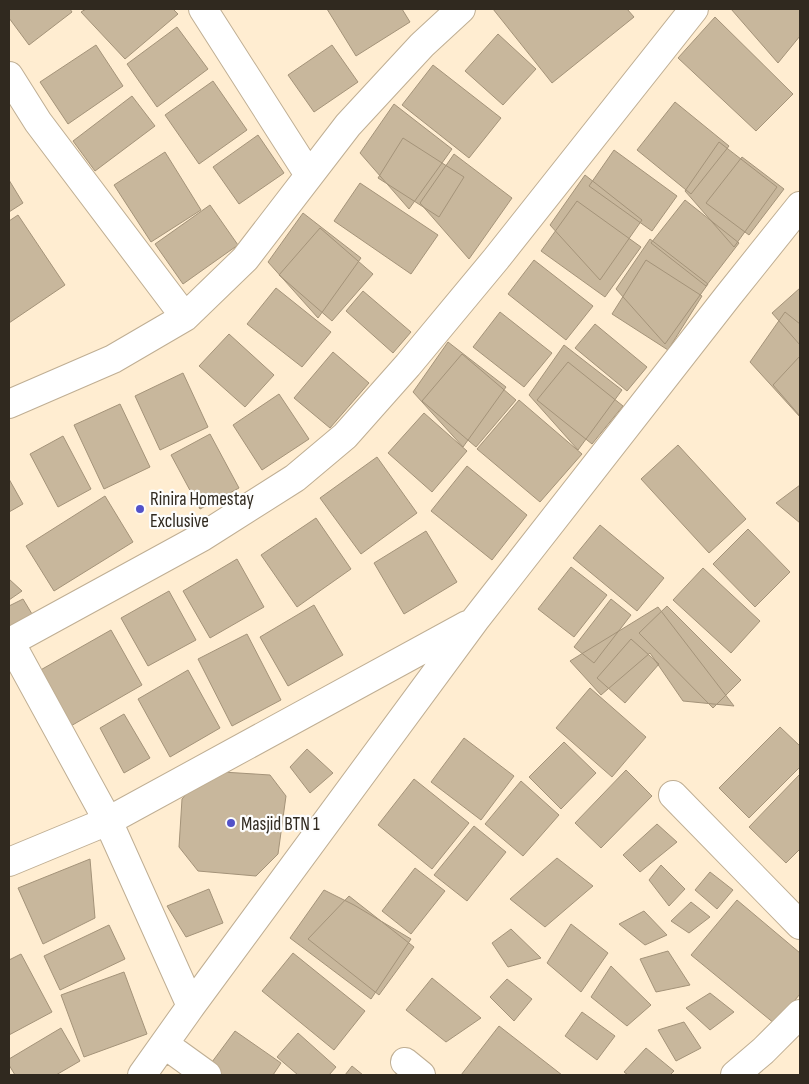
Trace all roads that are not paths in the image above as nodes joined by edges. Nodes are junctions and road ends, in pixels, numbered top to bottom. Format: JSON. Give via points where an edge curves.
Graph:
{"nodes":[{"id":1,"x":203,"y":9,"type":"edge"},
{"id":2,"x":461,"y":9,"type":"edge"},
{"id":3,"x":694,"y":9,"type":"edge"},
{"id":4,"x":9,"y":76,"type":"edge"},
{"id":5,"x":309,"y":175,"type":"junction"},
{"id":6,"x":800,"y":206,"type":"edge"},
{"id":7,"x":185,"y":318,"type":"junction"},
{"id":8,"x":9,"y":404,"type":"edge"},
{"id":9,"x":475,"y":620,"type":"junction"},
{"id":10,"x":9,"y":641,"type":"edge"},
{"id":11,"x":673,"y":796,"type":"dead end"},
{"id":12,"x":108,"y":822,"type":"junction"},
{"id":13,"x":9,"y":862,"type":"edge"},
{"id":14,"x":800,"y":925,"type":"edge"},
{"id":15,"x":191,"y":1006,"type":"junction"},
{"id":16,"x":800,"y":1014,"type":"edge"},
{"id":17,"x":164,"y":1044,"type":"junction"},
{"id":18,"x":142,"y":1075,"type":"edge"},
{"id":19,"x":208,"y":1075,"type":"edge"},
{"id":20,"x":735,"y":1075,"type":"edge"}],
"edges":[{"from":1,"to":5,"type":"street"},
{"from":2,"to":5,"type":"street","via":[[422,45],[348,125]]},
{"from":3,"to":10,"type":"street","via":[[496,259],[345,436],[295,478],[202,537]]},
{"from":4,"to":7,"type":"street","via":[[38,122]]},
{"from":5,"to":7,"type":"street","via":[[245,259]]},
{"from":6,"to":9,"type":"street"},
{"from":7,"to":8,"type":"street","via":[[113,359]]},
{"from":9,"to":12,"type":"street"},
{"from":9,"to":15,"type":"street"},
{"from":10,"to":12,"type":"street"},
{"from":11,"to":14,"type":"street"},
{"from":12,"to":13,"type":"street"},
{"from":12,"to":15,"type":"street"},
{"from":15,"to":17,"type":"street"},
{"from":16,"to":20,"type":"street"},
{"from":17,"to":18,"type":"street"},
{"from":17,"to":19,"type":"street"}]}
